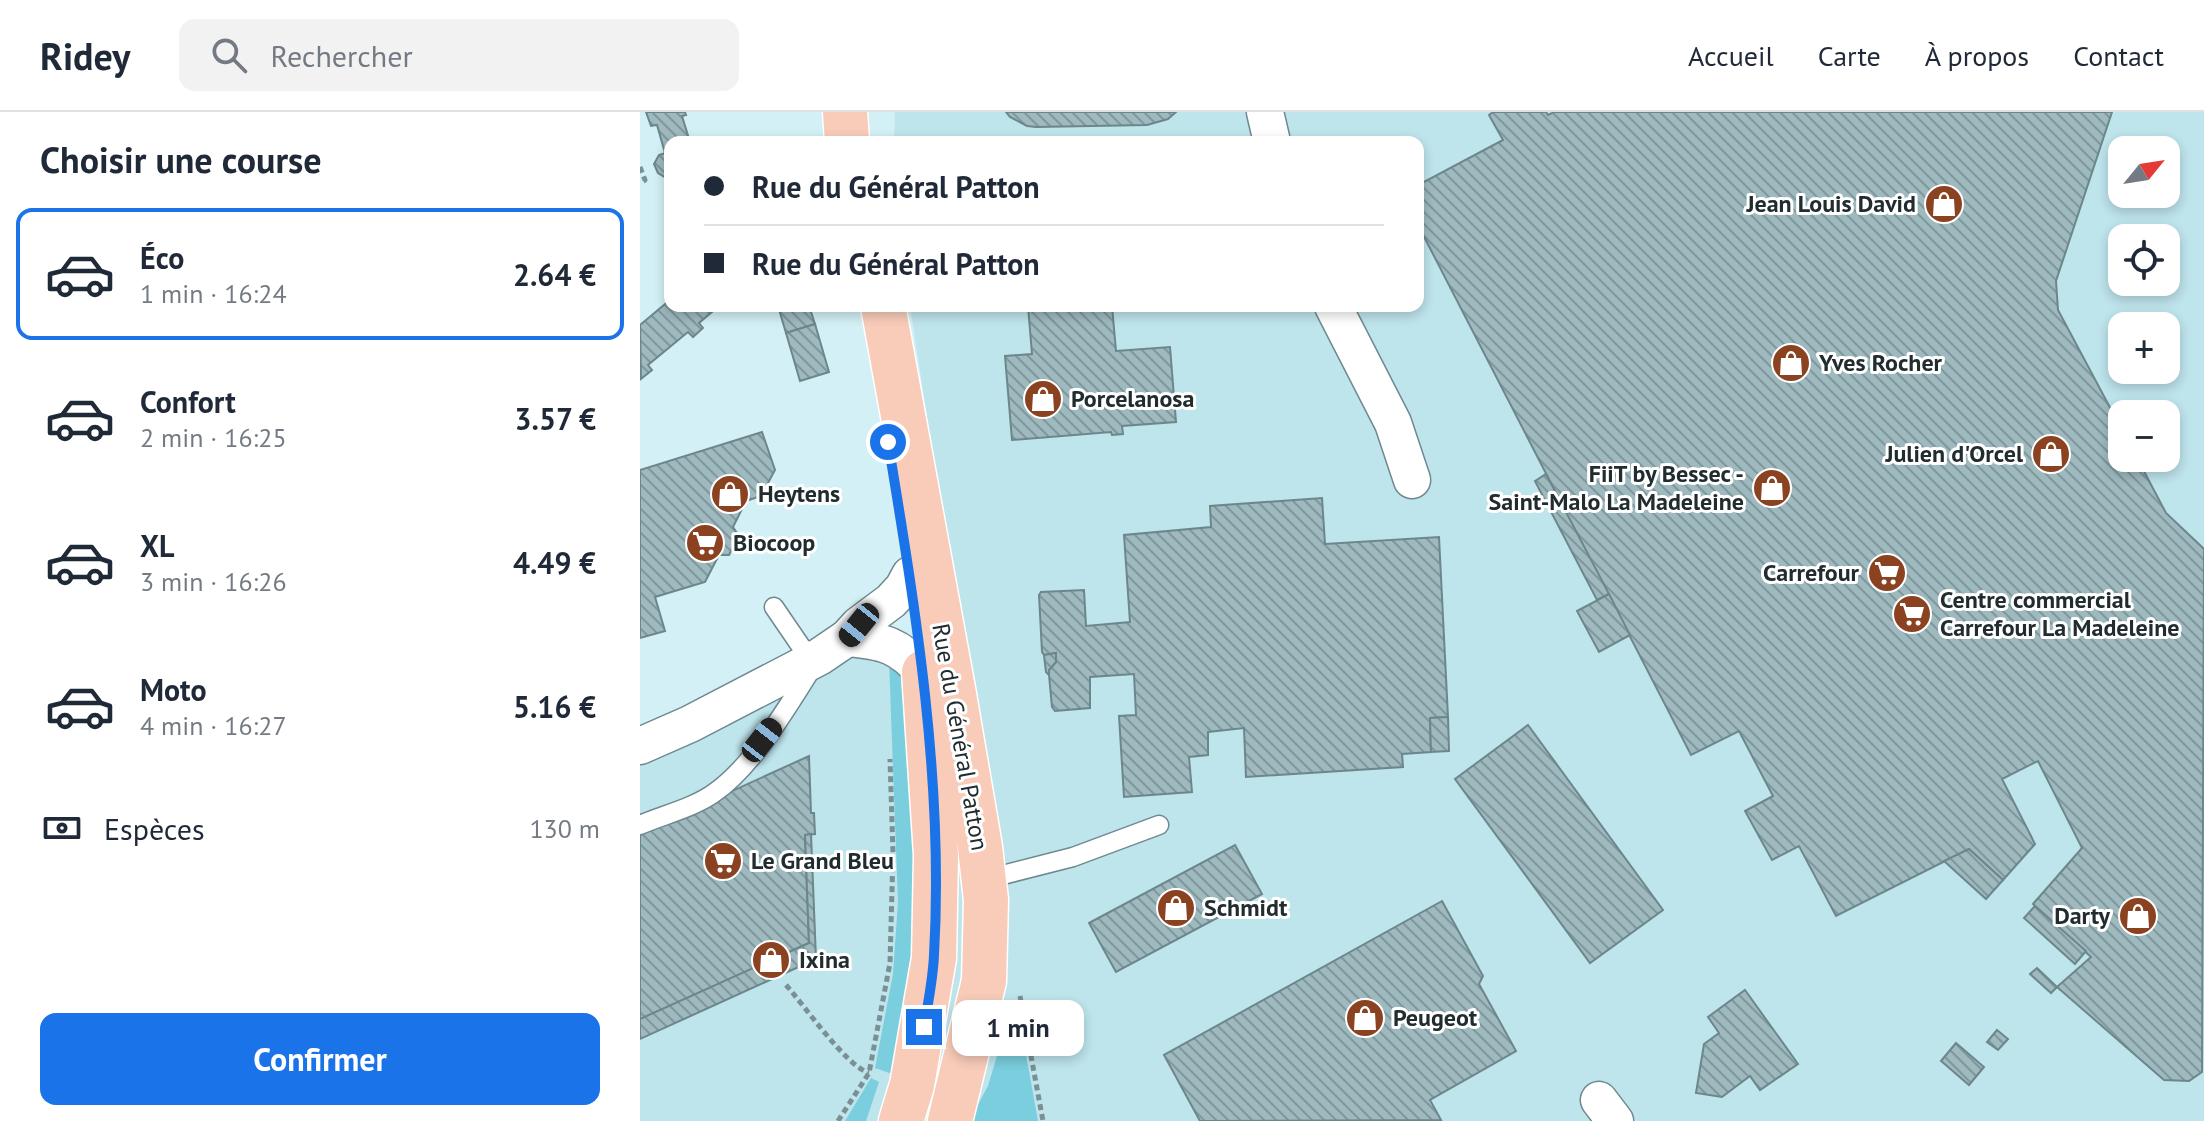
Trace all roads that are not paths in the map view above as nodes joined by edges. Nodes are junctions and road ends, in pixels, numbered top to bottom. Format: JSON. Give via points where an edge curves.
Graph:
{"nodes":[{"id":1,"x":845,"y":112,"type":"edge"},
{"id":2,"x":869,"y":112,"type":"edge"},
{"id":3,"x":1265,"y":112,"type":"edge"},
{"id":4,"x":847,"y":136,"type":"edge"},
{"id":5,"x":870,"y":136,"type":"edge"},
{"id":6,"x":1271,"y":136,"type":"edge"},
{"id":7,"x":865,"y":312,"type":"edge"},
{"id":8,"x":884,"y":312,"type":"edge"},
{"id":9,"x":1336,"y":312,"type":"edge"},
{"id":10,"x":1412,"y":480,"type":"dead end"},
{"id":11,"x":910,"y":575,"type":"junction"},
{"id":12,"x":774,"y":607,"type":"dead end"},
{"id":13,"x":833,"y":648,"type":"junction"},
{"id":14,"x":924,"y":673,"type":"junction"},
{"id":15,"x":640,"y":746,"type":"edge"},
{"id":16,"x":640,"y":825,"type":"edge"},
{"id":17,"x":1159,"y":825,"type":"dead end"},
{"id":18,"x":983,"y":880,"type":"junction"},
{"id":19,"x":901,"y":1121,"type":"edge"},
{"id":20,"x":950,"y":1121,"type":"edge"}],
"edges":[{"from":1,"to":4,"type":"main road"},
{"from":2,"to":5,"type":"main road"},
{"from":3,"to":6,"type":"street"},
{"from":7,"to":11,"type":"main road","name":"Rue du Général Patton"},
{"from":8,"to":18,"type":"main road","name":"Rue du Général Patton"},
{"from":9,"to":10,"type":"street","via":[[1393,423]]},
{"from":11,"to":13,"type":"street","via":[[891,601]]},
{"from":11,"to":14,"type":"main road","name":"Rue du Général Patton"},
{"from":12,"to":13,"type":"lane","via":[[802,648]]},
{"from":13,"to":14,"type":"street","via":[[885,642]]},
{"from":13,"to":15,"type":"street"},
{"from":13,"to":16,"type":"lane","via":[[727,783],[711,796]]},
{"from":14,"to":19,"type":"main road","name":"Rue du Général Patton","via":[[936,855],[934,958]]},
{"from":17,"to":18,"type":"lane","via":[[1073,857]]},
{"from":18,"to":20,"type":"main road","name":"Rue du Général Patton","via":[[984,981]]}]}
